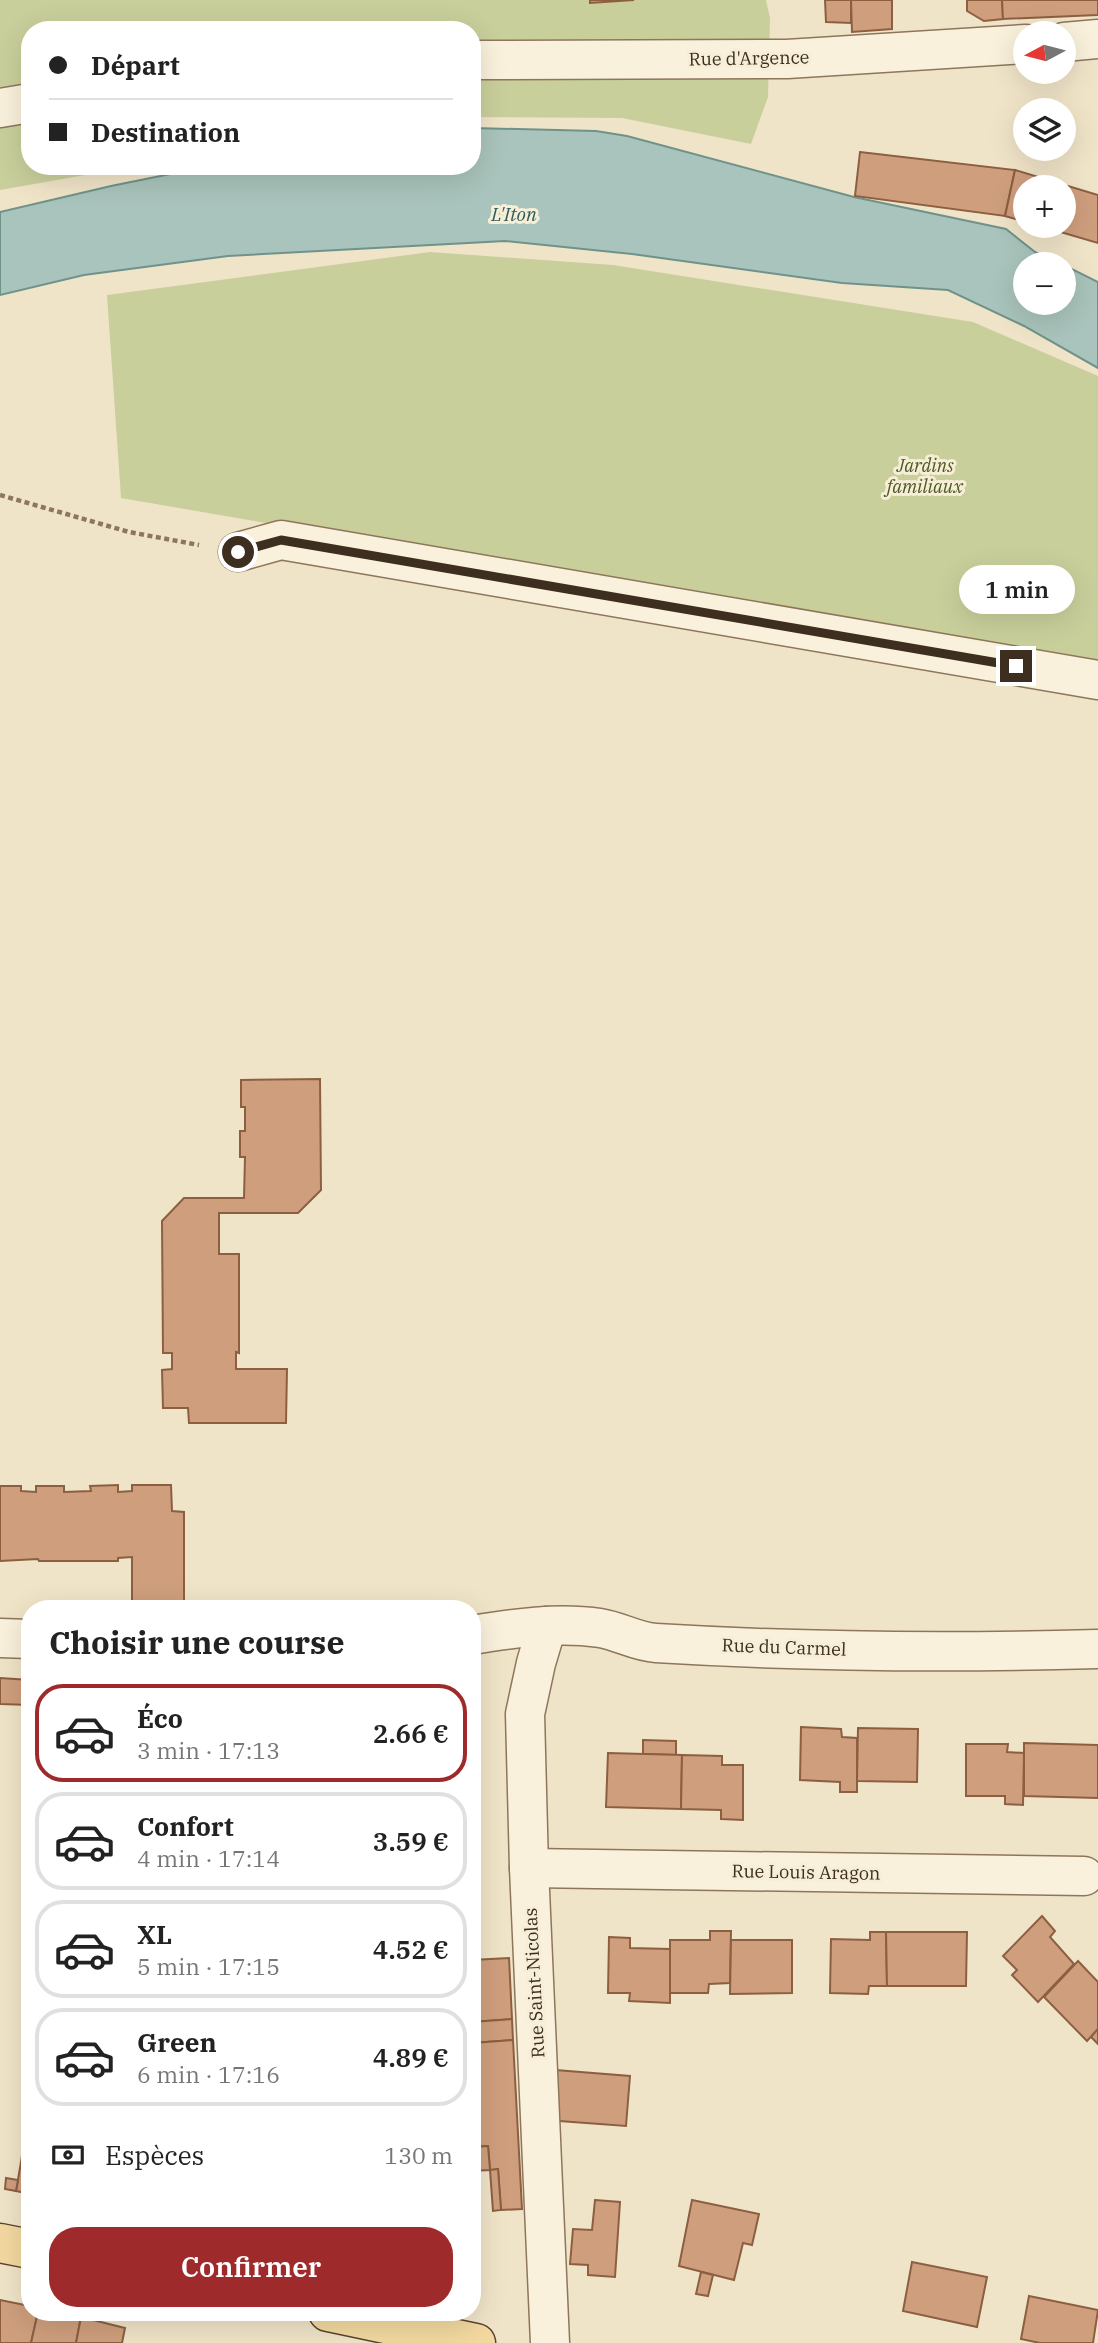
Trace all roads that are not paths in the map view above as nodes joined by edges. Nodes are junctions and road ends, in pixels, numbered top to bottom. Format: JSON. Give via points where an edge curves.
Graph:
{"nodes":[{"id":1,"x":1098,"y":39,"type":"edge"},
{"id":2,"x":1076,"y":41,"type":"edge"},
{"id":3,"x":1013,"y":45,"type":"edge"},
{"id":4,"x":481,"y":60,"type":"edge"},
{"id":5,"x":21,"y":104,"type":"edge"},
{"id":6,"x":0,"y":108,"type":"edge"},
{"id":7,"x":238,"y":552,"type":"road end"},
{"id":8,"x":1098,"y":680,"type":"edge"},
{"id":9,"x":547,"y":1626,"type":"junction"},
{"id":10,"x":481,"y":1634,"type":"edge"},
{"id":11,"x":0,"y":1638,"type":"edge"},
{"id":12,"x":21,"y":1639,"type":"edge"},
{"id":13,"x":1098,"y":1650,"type":"edge"},
{"id":14,"x":529,"y":1868,"type":"junction"},
{"id":15,"x":1093,"y":1877,"type":"edge"},
{"id":16,"x":0,"y":2243,"type":"edge"},
{"id":17,"x":21,"y":2247,"type":"edge"},
{"id":18,"x":371,"y":2321,"type":"edge"},
{"id":19,"x":476,"y":2343,"type":"edge"},
{"id":20,"x":550,"y":2343,"type":"edge"}],
"edges":[{"from":1,"to":2,"type":"street"},
{"from":3,"to":4,"type":"street","name":"Rue d'Argence","via":[[787,59]]},
{"from":5,"to":6,"type":"street"},
{"from":7,"to":8,"type":"street","via":[[281,540]]},
{"from":9,"to":10,"type":"street","name":"Rue du Carmel"},
{"from":9,"to":13,"type":"street","name":"Rue du Carmel","via":[[600,1628],[652,1643],[945,1653]]},
{"from":9,"to":14,"type":"street","name":"Rue Saint-Nicolas","via":[[525,1714]]},
{"from":11,"to":12,"type":"street"},
{"from":14,"to":15,"type":"street","name":"Rue Louis Aragon"},
{"from":14,"to":20,"type":"street","name":"Rue Saint-Nicolas"},
{"from":16,"to":17,"type":"main road"},
{"from":18,"to":19,"type":"main road"}]}
